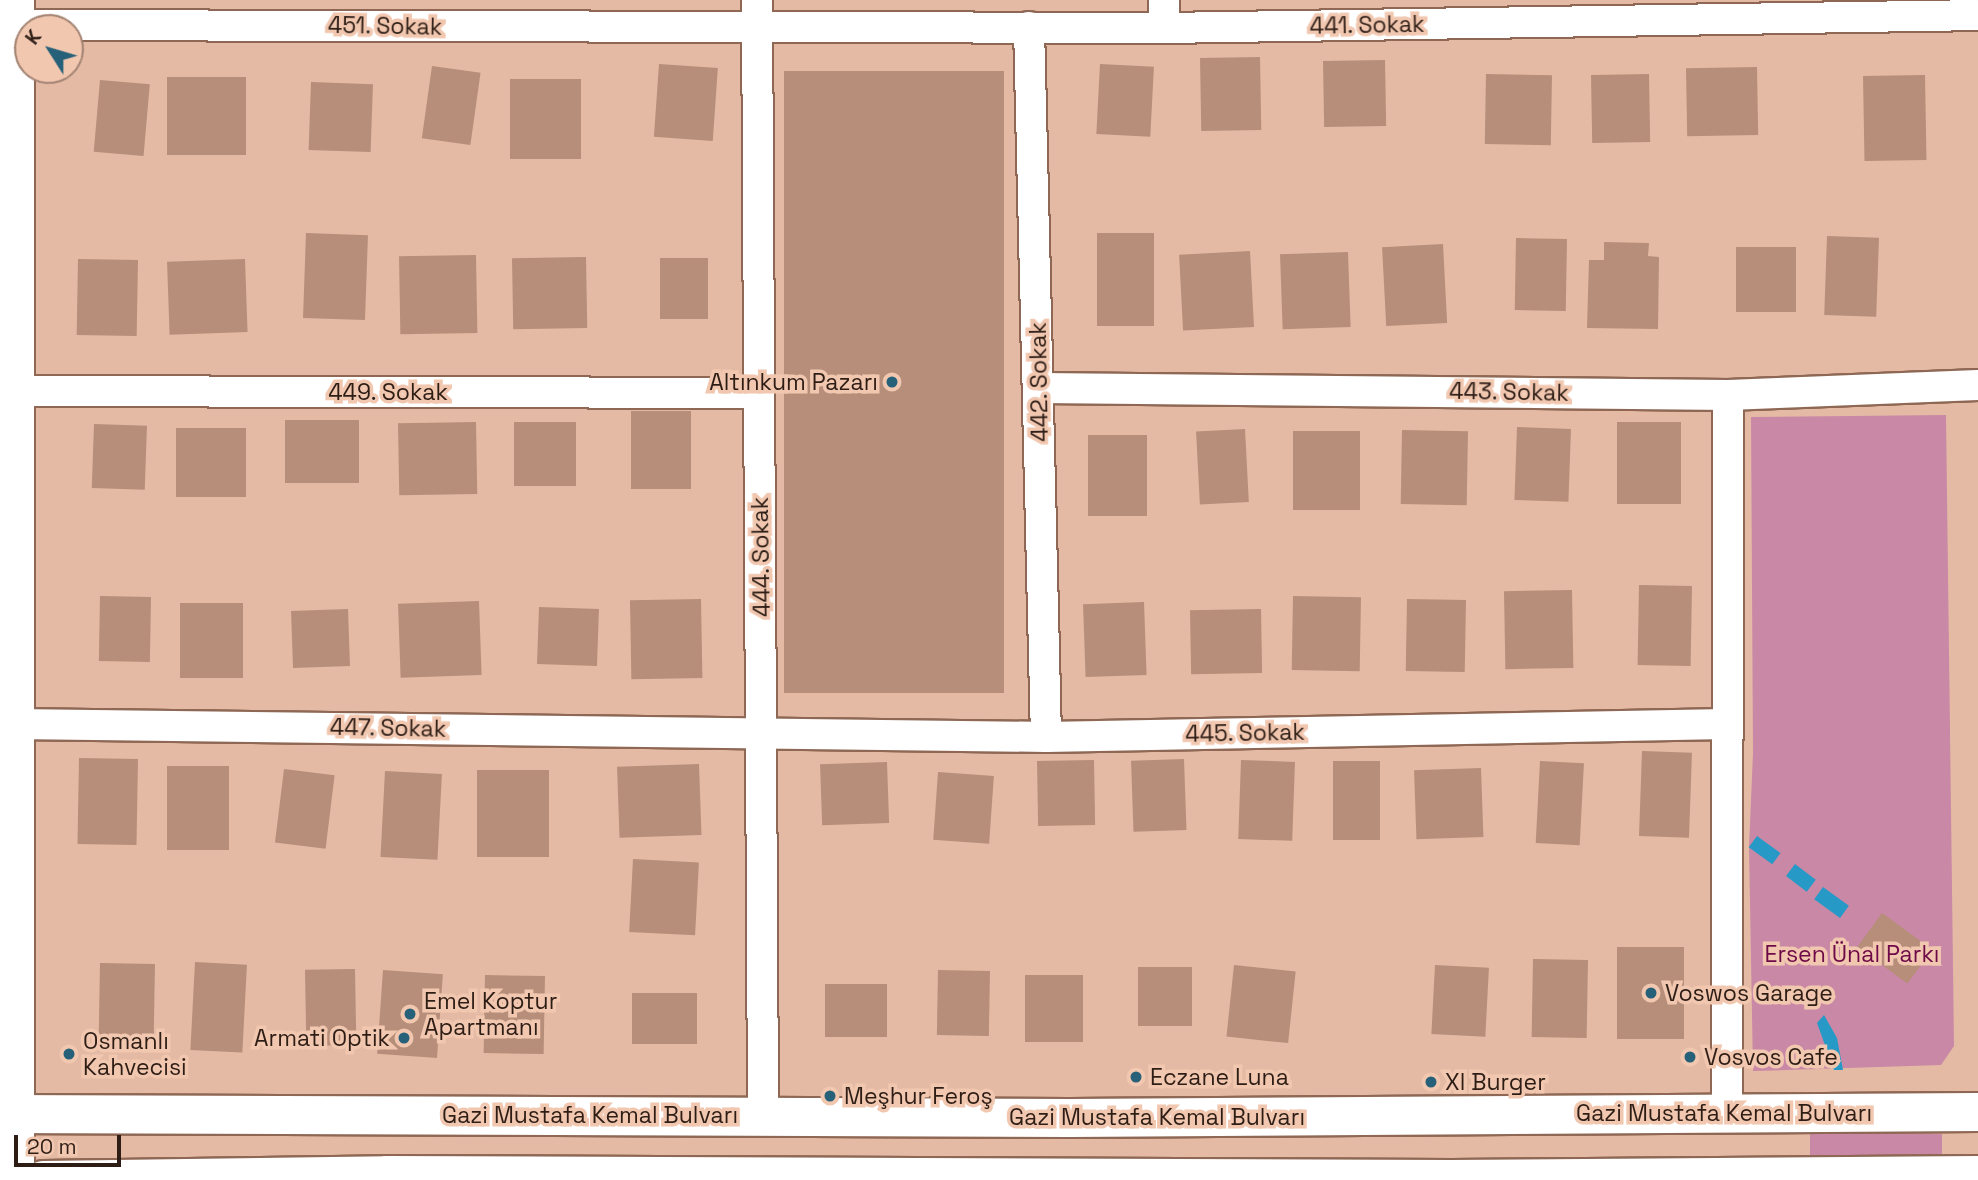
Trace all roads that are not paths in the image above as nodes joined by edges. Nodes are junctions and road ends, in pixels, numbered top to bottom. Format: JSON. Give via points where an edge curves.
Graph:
{"nodes":[{"id":1,"x":757,"y":0,"type":"edge"},
{"id":2,"x":1571,"y":10,"type":"edge"},
{"id":3,"x":15,"y":13,"type":"edge"},
{"id":4,"x":1164,"y":14,"type":"edge"},
{"id":5,"x":1978,"y":15,"type":"edge"},
{"id":6,"x":1028,"y":27,"type":"junction"},
{"id":7,"x":756,"y":30,"type":"junction"},
{"id":8,"x":1978,"y":385,"type":"edge"},
{"id":9,"x":1040,"y":388,"type":"junction"},
{"id":10,"x":16,"y":391,"type":"junction"},
{"id":11,"x":759,"y":393,"type":"junction"},
{"id":12,"x":1728,"y":395,"type":"junction"},
{"id":13,"x":14,"y":724,"type":"junction"},
{"id":14,"x":1727,"y":724,"type":"junction"},
{"id":15,"x":763,"y":732,"type":"junction"},
{"id":16,"x":1046,"y":737,"type":"junction"},
{"id":17,"x":1727,"y":1112,"type":"junction"},
{"id":18,"x":1978,"y":1112,"type":"edge"},
{"id":19,"x":8,"y":1114,"type":"edge"},
{"id":20,"x":763,"y":1115,"type":"junction"},
{"id":21,"x":1978,"y":1175,"type":"edge"},
{"id":22,"x":15,"y":1180,"type":"edge"},
{"id":23,"x":43,"y":1180,"type":"edge"},
{"id":24,"x":1064,"y":1180,"type":"edge"},
{"id":25,"x":1451,"y":1180,"type":"edge"}],
"edges":[{"from":1,"to":7,"type":"street","name":"444. Sokak"},
{"from":2,"to":4,"type":"street","name":"441. Sokak"},
{"from":2,"to":5,"type":"street","name":"441. Sokak"},
{"from":3,"to":7,"type":"street","name":"451. Sokak"},
{"from":3,"to":10,"type":"main road"},
{"from":4,"to":6,"type":"street","name":"441. Sokak"},
{"from":6,"to":7,"type":"street","name":"441. Sokak"},
{"from":6,"to":9,"type":"street","name":"442. Sokak"},
{"from":7,"to":11,"type":"street","name":"444. Sokak"},
{"from":8,"to":12,"type":"street","name":"443. Sokak"},
{"from":9,"to":12,"type":"street","name":"443. Sokak"},
{"from":9,"to":16,"type":"street","name":"442. Sokak"},
{"from":10,"to":11,"type":"street","name":"449. Sokak"},
{"from":10,"to":13,"type":"main road"},
{"from":11,"to":15,"type":"street","name":"444. Sokak"},
{"from":12,"to":14,"type":"street"},
{"from":13,"to":15,"type":"street","name":"447. Sokak"},
{"from":13,"to":19,"type":"main road"},
{"from":14,"to":16,"type":"street","name":"445. Sokak"},
{"from":14,"to":17,"type":"street"},
{"from":15,"to":16,"type":"street","name":"445. Sokak"},
{"from":15,"to":20,"type":"street","name":"444. Sokak"},
{"from":17,"to":18,"type":"main road","name":"Gazi Mustafa Kemal Bulvarı"},
{"from":17,"to":20,"type":"main road","name":"Gazi Mustafa Kemal Bulvarı","via":[[1070,1118]]},
{"from":19,"to":20,"type":"main road","name":"Gazi Mustafa Kemal Bulvarı"},
{"from":19,"to":22,"type":"main road"},
{"from":21,"to":25,"type":"main road"},
{"from":23,"to":24,"type":"main road","via":[[387,1175]]},
{"from":24,"to":25,"type":"main road"}]}
